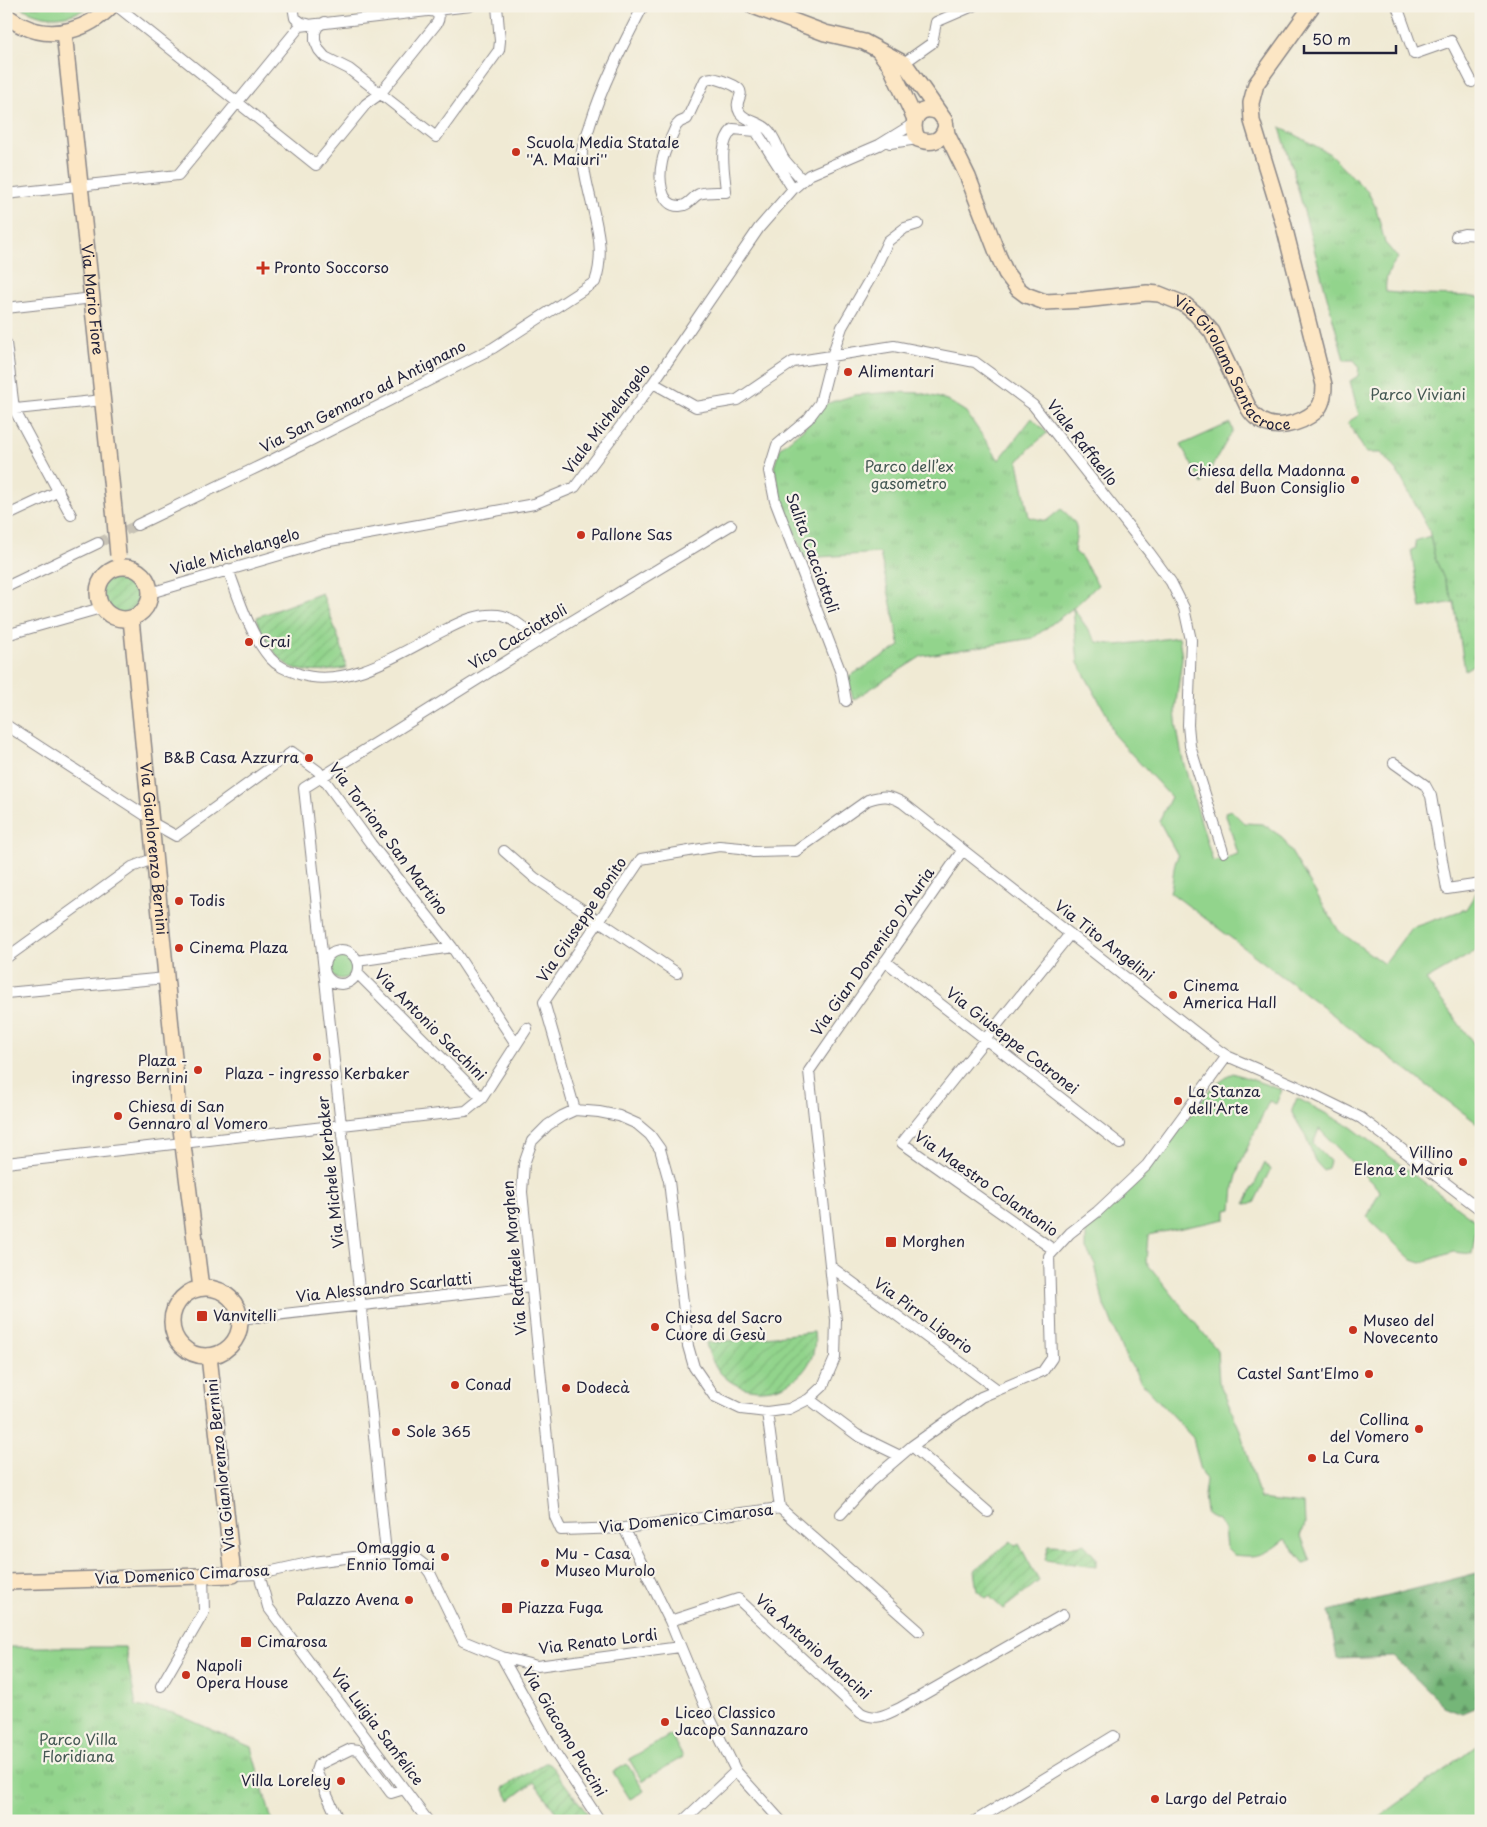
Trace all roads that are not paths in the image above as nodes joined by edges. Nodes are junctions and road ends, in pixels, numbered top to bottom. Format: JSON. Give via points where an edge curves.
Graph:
{"nodes":[{"id":1,"x":111,"y":6,"type":"edge"},
{"id":2,"x":117,"y":6,"type":"edge"},
{"id":3,"x":294,"y":6,"type":"edge"},
{"id":4,"x":362,"y":6,"type":"edge"},
{"id":5,"x":470,"y":6,"type":"edge"},
{"id":6,"x":497,"y":6,"type":"edge"},
{"id":7,"x":643,"y":6,"type":"edge"},
{"id":8,"x":753,"y":6,"type":"edge"},
{"id":9,"x":973,"y":6,"type":"edge"},
{"id":10,"x":1312,"y":6,"type":"edge"},
{"id":11,"x":1397,"y":6,"type":"edge"},
{"id":12,"x":429,"y":11,"type":"junction"},
{"id":13,"x":6,"y":16,"type":"edge"},
{"id":14,"x":364,"y":18,"type":"junction"},
{"id":15,"x":326,"y":22,"type":"junction"},
{"id":16,"x":307,"y":24,"type":"junction"},
{"id":17,"x":64,"y":32,"type":"junction"},
{"id":18,"x":876,"y":48,"type":"junction"},
{"id":19,"x":905,"y":64,"type":"junction"},
{"id":20,"x":895,"y":76,"type":"junction"},
{"id":21,"x":1472,"y":82,"type":"dead end"},
{"id":22,"x":380,"y":94,"type":"junction"},
{"id":23,"x":237,"y":102,"type":"junction"},
{"id":24,"x":938,"y":112,"type":"junction"},
{"id":25,"x":914,"y":121,"type":"junction"},
{"id":26,"x":941,"y":135,"type":"junction"},
{"id":27,"x":918,"y":139,"type":"junction"},
{"id":28,"x":879,"y":145,"type":"junction"},
{"id":29,"x":802,"y":180,"type":"junction"},
{"id":30,"x":80,"y":186,"type":"junction"},
{"id":31,"x":792,"y":188,"type":"junction"},
{"id":32,"x":6,"y":194,"type":"edge"},
{"id":33,"x":918,"y":224,"type":"dead end"},
{"id":34,"x":1481,"y":235,"type":"edge"},
{"id":35,"x":1456,"y":236,"type":"dead end"},
{"id":36,"x":93,"y":298,"type":"junction"},
{"id":37,"x":6,"y":308,"type":"edge"},
{"id":38,"x":6,"y":343,"type":"edge"},
{"id":39,"x":832,"y":356,"type":"junction"},
{"id":40,"x":653,"y":384,"type":"junction"},
{"id":41,"x":103,"y":400,"type":"junction"},
{"id":42,"x":10,"y":410,"type":"edge"},
{"id":43,"x":60,"y":491,"type":"junction"},
{"id":44,"x":71,"y":515,"type":"dead end"},
{"id":45,"x":6,"y":516,"type":"edge"},
{"id":46,"x":137,"y":525,"type":"tunnel mouth"},
{"id":47,"x":731,"y":526,"type":"dead end"},
{"id":48,"x":98,"y":543,"type":"tunnel mouth"},
{"id":49,"x":118,"y":561,"type":"junction"},
{"id":50,"x":228,"y":569,"type":"junction"},
{"id":51,"x":6,"y":587,"type":"edge"},
{"id":52,"x":150,"y":593,"type":"junction"},
{"id":53,"x":101,"y":608,"type":"junction"},
{"id":54,"x":131,"y":619,"type":"junction"},
{"id":55,"x":6,"y":635,"type":"edge"},
{"id":56,"x":538,"y":642,"type":"junction"},
{"id":57,"x":846,"y":701,"type":"dead end"},
{"id":58,"x":6,"y":725,"type":"edge"},
{"id":59,"x":1394,"y":763,"type":"dead end"},
{"id":60,"x":322,"y":776,"type":"junction"},
{"id":61,"x":304,"y":788,"type":"joint"},
{"id":62,"x":151,"y":820,"type":"junction"},
{"id":63,"x":962,"y":850,"type":"junction"},
{"id":64,"x":504,"y":851,"type":"dead end"},
{"id":65,"x":1224,"y":852,"type":"dead end"},
{"id":66,"x":154,"y":858,"type":"junction"},
{"id":67,"x":1481,"y":884,"type":"edge"},
{"id":68,"x":599,"y":921,"type":"junction"},
{"id":69,"x":1070,"y":934,"type":"junction"},
{"id":70,"x":452,"y":947,"type":"junction"},
{"id":71,"x":6,"y":958,"type":"edge"},
{"id":72,"x":357,"y":961,"type":"junction"},
{"id":73,"x":885,"y":961,"type":"junction"},
{"id":74,"x":324,"y":968,"type":"junction"},
{"id":75,"x":357,"y":973,"type":"junction"},
{"id":76,"x":677,"y":974,"type":"dead end"},
{"id":77,"x":166,"y":978,"type":"junction"},
{"id":78,"x":6,"y":992,"type":"edge"},
{"id":79,"x":527,"y":1028,"type":"dead end"},
{"id":80,"x":986,"y":1040,"type":"junction"},
{"id":81,"x":516,"y":1044,"type":"junction"},
{"id":82,"x":1227,"y":1056,"type":"junction"},
{"id":83,"x":482,"y":1098,"type":"junction"},
{"id":84,"x":575,"y":1110,"type":"junction"},
{"id":85,"x":340,"y":1124,"type":"junction"},
{"id":86,"x":183,"y":1143,"type":"junction"},
{"id":87,"x":1120,"y":1144,"type":"dead end"},
{"id":88,"x":6,"y":1163,"type":"edge"},
{"id":89,"x":1481,"y":1210,"type":"edge"},
{"id":90,"x":1054,"y":1250,"type":"junction"},
{"id":91,"x":830,"y":1266,"type":"junction"},
{"id":92,"x":531,"y":1286,"type":"junction"},
{"id":93,"x":201,"y":1288,"type":"junction"},
{"id":94,"x":361,"y":1306,"type":"junction"},
{"id":95,"x":240,"y":1319,"type":"junction"},
{"id":96,"x":209,"y":1356,"type":"junction"},
{"id":97,"x":998,"y":1390,"type":"junction"},
{"id":98,"x":808,"y":1399,"type":"junction"},
{"id":99,"x":767,"y":1412,"type":"junction"},
{"id":100,"x":912,"y":1446,"type":"junction"},
{"id":101,"x":900,"y":1456,"type":"junction"},
{"id":102,"x":780,"y":1508,"type":"junction"},
{"id":103,"x":988,"y":1512,"type":"dead end"},
{"id":104,"x":841,"y":1514,"type":"dead end"},
{"id":105,"x":624,"y":1528,"type":"junction"},
{"id":106,"x":561,"y":1530,"type":"joint"},
{"id":107,"x":386,"y":1553,"type":"junction"},
{"id":108,"x":259,"y":1574,"type":"junction"},
{"id":109,"x":233,"y":1575,"type":"junction"},
{"id":110,"x":203,"y":1576,"type":"junction"},
{"id":111,"x":6,"y":1582,"type":"edge"},
{"id":112,"x":1063,"y":1615,"type":"dead end"},
{"id":113,"x":670,"y":1621,"type":"junction"},
{"id":114,"x":920,"y":1631,"type":"dead end"},
{"id":115,"x":463,"y":1641,"type":"joint"},
{"id":116,"x":680,"y":1647,"type":"junction"},
{"id":117,"x":502,"y":1657,"type":"junction"},
{"id":118,"x":161,"y":1686,"type":"dead end"},
{"id":119,"x":1114,"y":1736,"type":"dead end"},
{"id":120,"x":736,"y":1771,"type":"junction"},
{"id":121,"x":404,"y":1789,"type":"junction"},
{"id":122,"x":335,"y":1821,"type":"edge"},
{"id":123,"x":428,"y":1821,"type":"edge"},
{"id":124,"x":600,"y":1821,"type":"edge"},
{"id":125,"x":683,"y":1821,"type":"edge"},
{"id":126,"x":781,"y":1821,"type":"edge"},
{"id":127,"x":975,"y":1821,"type":"edge"}],
"edges":[{"from":1,"to":17,"type":"street","via":[[84,27]]},
{"from":2,"to":23,"type":"street"},
{"from":3,"to":16,"type":"street","via":[[296,18]]},
{"from":4,"to":14,"type":"street"},
{"from":5,"to":12,"type":"street"},
{"from":6,"to":22,"type":"street","via":[[499,50],[436,137]]},
{"from":7,"to":46,"type":"street","name":"Via San Gennaro ad Antignano","via":[[598,101],[582,152],[601,257],[595,282],[493,348]]},
{"from":8,"to":18,"type":"street","via":[[826,34],[858,40]]},
{"from":9,"to":19,"type":"street","via":[[936,22],[932,43]]},
{"from":10,"to":26,"type":"street","name":"Via Girolamo Santacroce","via":[[1256,84],[1251,103],[1252,121],[1308,313],[1324,385],[1323,398],[1316,410],[1288,425],[1272,425],[1258,419],[1249,409],[1212,332],[1184,304],[1147,293],[1045,302],[1018,289],[1006,273],[965,172]]},
{"from":11,"to":21,"type":"street","via":[[1414,54],[1451,42]]},
{"from":12,"to":14,"type":"street"},
{"from":12,"to":22,"type":"street","via":[[438,15],[437,23]]},
{"from":13,"to":17,"type":"street","via":[[24,27],[45,33]]},
{"from":14,"to":15,"type":"street"},
{"from":15,"to":16,"type":"street"},
{"from":15,"to":22,"type":"street","via":[[315,32],[315,41],[322,54],[349,69]]},
{"from":16,"to":23,"type":"street","via":[[295,30]]},
{"from":17,"to":30,"type":"street","name":"Via Mario Fiore"},
{"from":18,"to":19,"type":"street"},
{"from":18,"to":20,"type":"street"},
{"from":19,"to":20,"type":"street"},
{"from":19,"to":24,"type":"street"},
{"from":20,"to":25,"type":"street"},
{"from":22,"to":23,"type":"street","via":[[366,104],[316,165]]},
{"from":23,"to":30,"type":"street","via":[[178,175]]},
{"from":24,"to":25,"type":"street","via":[[924,111]]},
{"from":24,"to":26,"type":"street","via":[[945,121]]},
{"from":25,"to":27,"type":"street","via":[[913,130]]},
{"from":25,"to":28,"type":"street"},
{"from":26,"to":27,"type":"street","via":[[927,142]]},
{"from":27,"to":28,"type":"street"},
{"from":28,"to":29,"type":"street","name":"Viale Michelangelo"},
{"from":29,"to":31,"type":"street","name":"Viale Michelangelo"},
{"from":29,"to":31,"type":"street","via":[[785,160],[768,129],[740,112],[739,88],[713,78],[705,80],[687,119],[676,126],[662,162],[664,198],[670,204],[682,206],[697,195],[726,192],[723,150],[733,129],[756,131]]},
{"from":30,"to":32,"type":"street"},
{"from":30,"to":36,"type":"street","name":"Via Mario Fiore"},
{"from":31,"to":40,"type":"street","name":"Viale Michelangelo","via":[[758,228]]},
{"from":33,"to":39,"type":"street","name":"Salita Cacciottoli","via":[[905,228],[888,240],[842,327]]},
{"from":34,"to":35,"type":"street"},
{"from":36,"to":37,"type":"street"},
{"from":36,"to":41,"type":"street","name":"Via Mario Fiore"},
{"from":38,"to":42,"type":"street"},
{"from":39,"to":40,"type":"street","name":"Viale Raffaello","via":[[793,362],[737,400],[696,407]]},
{"from":39,"to":57,"type":"street","name":"Salita Cacciottoli","via":[[820,402],[808,420],[777,445],[769,471],[775,501],[841,672]]},
{"from":39,"to":65,"type":"street","name":"Viale Raffaello","via":[[894,346],[975,362],[1033,405],[1149,552],[1171,582],[1184,608],[1192,640],[1190,746]]},
{"from":40,"to":50,"type":"street","name":"Viale Michelangelo","via":[[575,487],[534,504],[324,542]]},
{"from":41,"to":42,"type":"street"},
{"from":41,"to":49,"type":"street","name":"Via Mario Fiore","bridge":true},
{"from":42,"to":43,"type":"street"},
{"from":43,"to":44,"type":"street"},
{"from":43,"to":45,"type":"street"},
{"from":47,"to":56,"type":"street","name":"Vico Cacciottoli"},
{"from":48,"to":51,"type":"street"},
{"from":49,"to":52,"type":"street","via":[[144,576]]},
{"from":49,"to":53,"type":"street","via":[[99,584],[97,592]]},
{"from":50,"to":52,"type":"street","name":"Viale Michelangelo"},
{"from":50,"to":56,"type":"street","via":[[250,626],[270,658],[283,669],[306,676],[328,678],[366,669],[478,616],[500,616],[519,624]]},
{"from":52,"to":54,"type":"street","via":[[144,610]]},
{"from":53,"to":54,"type":"street","via":[[114,618]]},
{"from":53,"to":55,"type":"street"},
{"from":54,"to":62,"type":"street","name":"Via Gianlorenzo Bernini"},
{"from":56,"to":60,"type":"street","name":"Vico Cacciottoli"},
{"from":58,"to":62,"type":"street"},
{"from":59,"to":67,"type":"street","via":[[1425,785],[1431,796],[1447,889]]},
{"from":60,"to":61,"type":"street","name":"Vico Cacciottoli"},
{"from":60,"to":62,"type":"street","name":"Via Torrione San Martino","via":[[292,752],[176,836]]},
{"from":60,"to":70,"type":"street","name":"Via Torrione San Martino"},
{"from":61,"to":74,"type":"street","name":"Via Michele Kerbaker"},
{"from":62,"to":66,"type":"street","name":"Via Gianlorenzo Bernini"},
{"from":63,"to":68,"type":"street","name":"Via Giuseppe Bonito","via":[[903,803],[891,796],[880,796],[868,800],[796,851],[753,852],[719,846],[641,859]]},
{"from":63,"to":69,"type":"street","name":"Via Tito Angelini"},
{"from":63,"to":73,"type":"street","name":"Via Gian Domenico D'Auria"},
{"from":64,"to":68,"type":"street","via":[[535,878]]},
{"from":66,"to":71,"type":"street","via":[[132,867]]},
{"from":66,"to":77,"type":"street","name":"Via Gianlorenzo Bernini"},
{"from":68,"to":76,"type":"street"},
{"from":68,"to":84,"type":"street","name":"Via Giuseppe Bonito","via":[[544,1002]]},
{"from":69,"to":80,"type":"street"},
{"from":69,"to":82,"type":"street","name":"Via Tito Angelini"},
{"from":70,"to":72,"type":"street"},
{"from":70,"to":81,"type":"street","name":"Via Torrione San Martino"},
{"from":72,"to":74,"type":"street","via":[[351,953],[340,950],[326,958]]},
{"from":72,"to":75,"type":"street"},
{"from":73,"to":80,"type":"street","name":"Via Giuseppe Cotronei"},
{"from":73,"to":91,"type":"street","name":"Via Gian Domenico D'Auria","via":[[808,1071]]},
{"from":74,"to":75,"type":"street","via":[[330,981],[340,984],[351,982]]},
{"from":74,"to":85,"type":"street","name":"Via Michele Kerbaker"},
{"from":75,"to":83,"type":"street","name":"Via Antonio Sacchini"},
{"from":77,"to":78,"type":"street"},
{"from":77,"to":86,"type":"street","name":"Via Gianlorenzo Bernini"},
{"from":79,"to":81,"type":"street"},
{"from":80,"to":87,"type":"street","name":"Via Giuseppe Cotronei"},
{"from":80,"to":90,"type":"street","name":"Via Maestro Colantonio","via":[[902,1143]]},
{"from":81,"to":83,"type":"street"},
{"from":82,"to":89,"type":"street","name":"Via Tito Angelini","via":[[1294,1084],[1361,1118]]},
{"from":82,"to":90,"type":"street","via":[[1147,1165]]},
{"from":83,"to":85,"type":"street","via":[[466,1110]]},
{"from":84,"to":92,"type":"street","name":"Via Raffaele Morghen","via":[[548,1125],[532,1141],[524,1164],[522,1192]]},
{"from":84,"to":99,"type":"street","via":[[612,1115],[637,1124],[660,1148],[669,1181],[688,1346],[694,1367],[714,1396],[741,1409]]},
{"from":85,"to":86,"type":"street"},
{"from":85,"to":94,"type":"street","name":"Via Michele Kerbaker"},
{"from":86,"to":88,"type":"street"},
{"from":86,"to":93,"type":"street","name":"Via Gianlorenzo Bernini"},
{"from":90,"to":97,"type":"street","via":[[1049,1256],[1052,1358],[1043,1370]]},
{"from":91,"to":97,"type":"street","name":"Via Pirro Ligorio"},
{"from":91,"to":98,"type":"street","via":[[836,1320],[835,1358],[823,1386]]},
{"from":92,"to":94,"type":"street","name":"Via Alessandro Scarlatti"},
{"from":92,"to":106,"type":"street","name":"Via Raffaele Morghen","via":[[556,1516]]},
{"from":93,"to":95,"type":"street","via":[[217,1290],[231,1299]]},
{"from":93,"to":96,"type":"street","via":[[190,1291],[175,1306],[172,1327],[182,1347],[192,1353]]},
{"from":94,"to":95,"type":"street","name":"Via Alessandro Scarlatti"},
{"from":94,"to":107,"type":"street","name":"Via Michele Kerbaker"},
{"from":95,"to":96,"type":"street","via":[[239,1331],[233,1342],[225,1350]]},
{"from":96,"to":109,"type":"street","name":"Via Gianlorenzo Bernini"},
{"from":97,"to":100,"type":"street","via":[[981,1397]]},
{"from":98,"to":99,"type":"street","via":[[789,1409]]},
{"from":98,"to":101,"type":"street","via":[[857,1434]]},
{"from":99,"to":102,"type":"street"},
{"from":100,"to":101,"type":"street"},
{"from":100,"to":103,"type":"street"},
{"from":101,"to":104,"type":"street"},
{"from":102,"to":105,"type":"street","name":"Via Domenico Cimarosa"},
{"from":102,"to":114,"type":"street"},
{"from":105,"to":106,"type":"street","name":"Via Domenico Cimarosa"},
{"from":105,"to":113,"type":"street"},
{"from":107,"to":108,"type":"street","name":"Via Domenico Cimarosa","via":[[313,1562]]},
{"from":107,"to":115,"type":"street","name":"Via Domenico Cimarosa","via":[[409,1555],[424,1565],[437,1584]]},
{"from":108,"to":109,"type":"street","name":"Via Domenico Cimarosa"},
{"from":108,"to":121,"type":"street","name":"Via Luigia Sanfelice","via":[[268,1607]]},
{"from":109,"to":110,"type":"street","name":"Via Domenico Cimarosa"},
{"from":110,"to":111,"type":"street","name":"Via Domenico Cimarosa"},
{"from":110,"to":118,"type":"street","via":[[204,1612]]},
{"from":112,"to":113,"type":"street","name":"Via Antonio Mancini","via":[[879,1718],[861,1713],[738,1599]]},
{"from":113,"to":116,"type":"street"},
{"from":115,"to":117,"type":"street","name":"Via Renato Lordi"},
{"from":116,"to":117,"type":"street","name":"Via Renato Lordi","via":[[536,1666]]},
{"from":116,"to":120,"type":"street"},
{"from":117,"to":124,"type":"street","name":"Via Giacomo Puccini","via":[[554,1751]]},
{"from":119,"to":127,"type":"street"},
{"from":120,"to":125,"type":"street"},
{"from":120,"to":126,"type":"street"},
{"from":121,"to":122,"type":"street","via":[[391,1793],[359,1750],[351,1749],[318,1765],[316,1771],[336,1815]]},
{"from":121,"to":123,"type":"street","name":"Via Luigia Sanfelice"}]}
